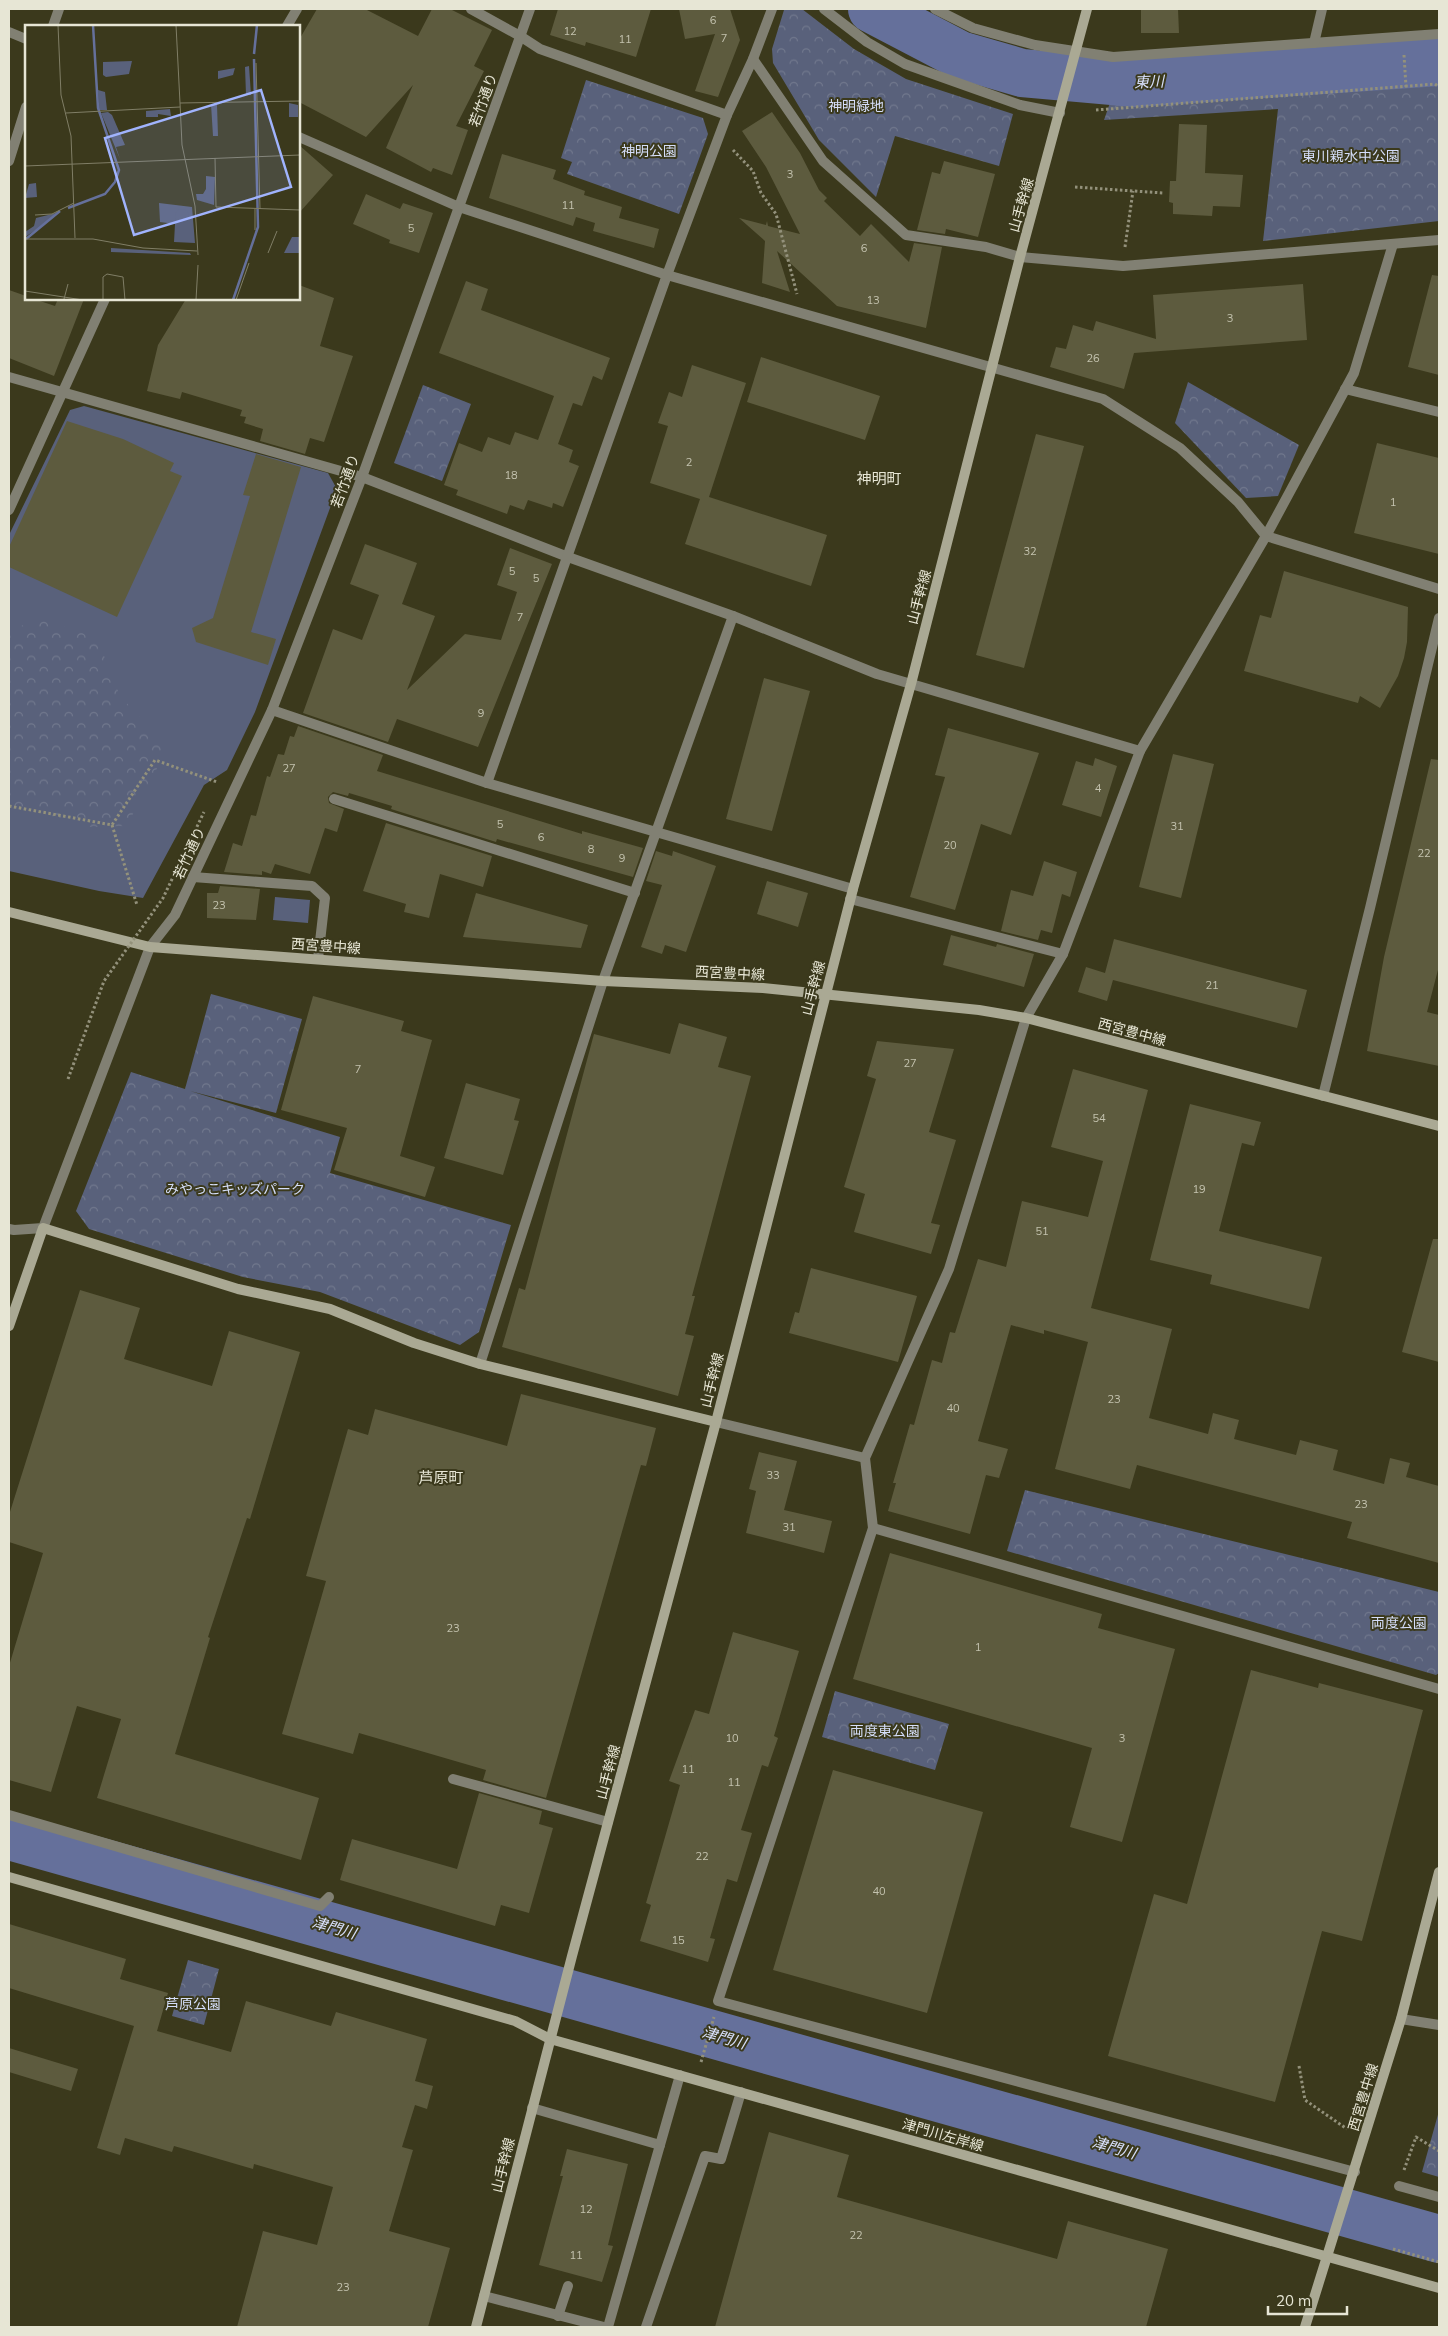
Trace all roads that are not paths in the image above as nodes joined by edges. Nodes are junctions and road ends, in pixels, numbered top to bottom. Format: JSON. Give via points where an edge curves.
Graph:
{"nodes":[{"id":1,"x":59,"y":9,"type":"edge"},
{"id":2,"x":298,"y":9,"type":"edge"},
{"id":3,"x":471,"y":9,"type":"edge"},
{"id":4,"x":530,"y":9,"type":"edge"},
{"id":5,"x":772,"y":9,"type":"edge"},
{"id":6,"x":824,"y":9,"type":"edge"},
{"id":7,"x":935,"y":9,"type":"edge"},
{"id":8,"x":1087,"y":9,"type":"edge"},
{"id":9,"x":1322,"y":9,"type":"edge"},
{"id":10,"x":53,"y":25,"type":"edge"},
{"id":11,"x":288,"y":25,"type":"edge"},
{"id":12,"x":9,"y":32,"type":"edge"},
{"id":13,"x":1439,"y":34,"type":"edge"},
{"id":14,"x":520,"y":36,"type":"junction"},
{"id":15,"x":25,"y":39,"type":"edge"},
{"id":16,"x":1314,"y":43,"type":"junction"},
{"id":17,"x":1075,"y":56,"type":"junction"},
{"id":18,"x":753,"y":59,"type":"junction"},
{"id":19,"x":25,"y":109,"type":"edge"},
{"id":20,"x":1060,"y":113,"type":"junction"},
{"id":21,"x":727,"y":115,"type":"junction"},
{"id":22,"x":13,"y":135,"type":"edge"},
{"id":23,"x":300,"y":137,"type":"edge"},
{"id":24,"x":9,"y":161,"type":"edge"},
{"id":25,"x":459,"y":207,"type":"junction"},
{"id":26,"x":1439,"y":240,"type":"edge"},
{"id":27,"x":1393,"y":244,"type":"junction"},
{"id":28,"x":1020,"y":257,"type":"junction"},
{"id":29,"x":667,"y":275,"type":"junction"},
{"id":30,"x":105,"y":300,"type":"edge"},
{"id":31,"x":992,"y":368,"type":"junction"},
{"id":32,"x":9,"y":377,"type":"edge"},
{"id":33,"x":1345,"y":389,"type":"junction"},
{"id":34,"x":63,"y":392,"type":"junction"},
{"id":35,"x":1439,"y":412,"type":"edge"},
{"id":36,"x":362,"y":477,"type":"junction"},
{"id":37,"x":9,"y":510,"type":"edge"},
{"id":38,"x":1266,"y":536,"type":"junction"},
{"id":39,"x":568,"y":557,"type":"junction"},
{"id":40,"x":1439,"y":589,"type":"edge"},
{"id":41,"x":733,"y":616,"type":"junction"},
{"id":42,"x":1439,"y":618,"type":"edge"},
{"id":43,"x":911,"y":684,"type":"junction"},
{"id":44,"x":272,"y":710,"type":"junction"},
{"id":45,"x":1140,"y":751,"type":"junction"},
{"id":46,"x":487,"y":783,"type":"junction"},
{"id":47,"x":334,"y":799,"type":"dead end"},
{"id":48,"x":657,"y":832,"type":"junction"},
{"id":49,"x":193,"y":877,"type":"junction"},
{"id":50,"x":635,"y":892,"type":"junction"},
{"id":51,"x":852,"y":894,"type":"junction"},
{"id":52,"x":9,"y":912,"type":"edge"},
{"id":53,"x":150,"y":947,"type":"junction"},
{"id":54,"x":1063,"y":954,"type":"junction"},
{"id":55,"x":318,"y":959,"type":"junction"},
{"id":56,"x":603,"y":980,"type":"junction"},
{"id":57,"x":825,"y":996,"type":"junction"},
{"id":58,"x":1026,"y":1018,"type":"junction"},
{"id":59,"x":1323,"y":1096,"type":"junction"},
{"id":60,"x":1439,"y":1126,"type":"edge"},
{"id":61,"x":43,"y":1228,"type":"junction"},
{"id":62,"x":9,"y":1229,"type":"edge"},
{"id":63,"x":9,"y":1326,"type":"edge"},
{"id":64,"x":480,"y":1364,"type":"junction"},
{"id":65,"x":716,"y":1422,"type":"junction"},
{"id":66,"x":865,"y":1458,"type":"junction"},
{"id":67,"x":873,"y":1528,"type":"junction"},
{"id":68,"x":1439,"y":1689,"type":"edge"},
{"id":69,"x":453,"y":1779,"type":"dead end"},
{"id":70,"x":9,"y":1815,"type":"edge"},
{"id":71,"x":608,"y":1822,"type":"junction"},
{"id":72,"x":1439,"y":1872,"type":"edge"},
{"id":73,"x":9,"y":1878,"type":"edge"},
{"id":74,"x":329,"y":1897,"type":"dead end"},
{"id":75,"x":1402,"y":2019,"type":"junction"},
{"id":76,"x":1439,"y":2025,"type":"edge"},
{"id":77,"x":550,"y":2040,"type":"junction"},
{"id":78,"x":680,"y":2075,"type":"junction"},
{"id":79,"x":741,"y":2092,"type":"junction"},
{"id":80,"x":532,"y":2108,"type":"junction"},
{"id":81,"x":660,"y":2145,"type":"junction"},
{"id":82,"x":1355,"y":2172,"type":"junction"},
{"id":83,"x":1400,"y":2186,"type":"road end"},
{"id":84,"x":1439,"y":2197,"type":"edge"},
{"id":85,"x":1328,"y":2258,"type":"junction"},
{"id":86,"x":568,"y":2286,"type":"dead end"},
{"id":87,"x":1439,"y":2288,"type":"edge"},
{"id":88,"x":484,"y":2296,"type":"junction"},
{"id":89,"x":558,"y":2316,"type":"junction"},
{"id":90,"x":476,"y":2327,"type":"edge"},
{"id":91,"x":604,"y":2327,"type":"edge"},
{"id":92,"x":608,"y":2327,"type":"edge"},
{"id":93,"x":646,"y":2327,"type":"edge"},
{"id":94,"x":1305,"y":2327,"type":"edge"}],
"edges":[{"from":1,"to":10,"type":"street"},
{"from":2,"to":11,"type":"street"},
{"from":3,"to":14,"type":"street"},
{"from":4,"to":14,"type":"street","name":"若竹通り"},
{"from":5,"to":18,"type":"street"},
{"from":6,"to":20,"type":"street","via":[[867,42],[905,64],[1020,105]]},
{"from":7,"to":17,"type":"street","via":[[973,28]]},
{"from":8,"to":17,"type":"street","name":"山手幹線"},
{"from":9,"to":16,"type":"street"},
{"from":12,"to":15,"type":"street"},
{"from":13,"to":16,"type":"street"},
{"from":14,"to":21,"type":"street","via":[[540,49]]},
{"from":14,"to":25,"type":"street","name":"若竹通り"},
{"from":16,"to":17,"type":"street","via":[[1113,57]]},
{"from":17,"to":20,"type":"street","name":"山手幹線"},
{"from":18,"to":21,"type":"street"},
{"from":18,"to":28,"type":"street","via":[[823,161],[906,235],[986,247]]},
{"from":19,"to":22,"type":"street"},
{"from":20,"to":28,"type":"street","name":"山手幹線"},
{"from":21,"to":29,"type":"street"},
{"from":22,"to":24,"type":"street"},
{"from":23,"to":25,"type":"street"},
{"from":25,"to":29,"type":"street"},
{"from":25,"to":36,"type":"street","name":"若竹通り"},
{"from":26,"to":27,"type":"street"},
{"from":27,"to":28,"type":"street","via":[[1123,266]]},
{"from":27,"to":33,"type":"street","via":[[1354,373]]},
{"from":28,"to":31,"type":"street","name":"山手幹線"},
{"from":29,"to":31,"type":"street"},
{"from":29,"to":39,"type":"street"},
{"from":30,"to":34,"type":"street"},
{"from":31,"to":38,"type":"street","via":[[1103,398],[1180,448],[1238,502]]},
{"from":31,"to":43,"type":"street","name":"山手幹線"},
{"from":32,"to":34,"type":"street"},
{"from":33,"to":35,"type":"street"},
{"from":33,"to":38,"type":"street"},
{"from":34,"to":36,"type":"street"},
{"from":34,"to":37,"type":"street"},
{"from":36,"to":39,"type":"street"},
{"from":36,"to":44,"type":"street","name":"若竹通り"},
{"from":38,"to":40,"type":"street"},
{"from":38,"to":45,"type":"street"},
{"from":39,"to":41,"type":"street"},
{"from":39,"to":46,"type":"street"},
{"from":41,"to":43,"type":"street","via":[[877,674]]},
{"from":41,"to":48,"type":"street"},
{"from":42,"to":59,"type":"street"},
{"from":43,"to":45,"type":"street"},
{"from":43,"to":51,"type":"street","name":"山手幹線"},
{"from":44,"to":46,"type":"street"},
{"from":44,"to":49,"type":"street","name":"若竹通り"},
{"from":45,"to":54,"type":"street"},
{"from":46,"to":48,"type":"street"},
{"from":47,"to":50,"type":"street"},
{"from":48,"to":50,"type":"street"},
{"from":48,"to":51,"type":"street"},
{"from":49,"to":53,"type":"street","name":"若竹通り","via":[[176,915]]},
{"from":49,"to":55,"type":"street","via":[[312,886],[325,898]]},
{"from":50,"to":56,"type":"street"},
{"from":51,"to":54,"type":"street"},
{"from":51,"to":57,"type":"street","name":"山手幹線"},
{"from":52,"to":53,"type":"street","name":"西宮豊中線"},
{"from":53,"to":55,"type":"street","name":"西宮豊中線"},
{"from":53,"to":61,"type":"street","name":"若竹通り"},
{"from":54,"to":58,"type":"street"},
{"from":55,"to":56,"type":"street","name":"西宮豊中線"},
{"from":56,"to":57,"type":"street","name":"西宮豊中線","via":[[763,988]]},
{"from":56,"to":64,"type":"street"},
{"from":57,"to":58,"type":"street","name":"西宮豊中線","via":[[979,1010]]},
{"from":57,"to":65,"type":"street","name":"山手幹線"},
{"from":58,"to":59,"type":"street","name":"西宮豊中線"},
{"from":58,"to":66,"type":"street","via":[[949,1268]]},
{"from":59,"to":60,"type":"street","name":"西宮豊中線"},
{"from":61,"to":62,"type":"street"},
{"from":61,"to":63,"type":"street"},
{"from":61,"to":64,"type":"street","via":[[238,1290],[330,1309],[414,1343]]},
{"from":64,"to":65,"type":"street"},
{"from":65,"to":66,"type":"street"},
{"from":65,"to":71,"type":"street","name":"山手幹線"},
{"from":66,"to":67,"type":"street"},
{"from":67,"to":68,"type":"street"},
{"from":67,"to":82,"type":"street","via":[[718,2001]]},
{"from":69,"to":71,"type":"street"},
{"from":70,"to":74,"type":"street","via":[[320,1906]]},
{"from":71,"to":77,"type":"street","name":"山手幹線"},
{"from":72,"to":75,"type":"street","name":"西宮豊中線"},
{"from":73,"to":77,"type":"street","name":"津門川左岸線","via":[[516,2021]]},
{"from":75,"to":76,"type":"street"},
{"from":75,"to":82,"type":"street","name":"西宮豊中線"},
{"from":77,"to":78,"type":"street","name":"津門川左岸線"},
{"from":77,"to":80,"type":"street","name":"山手幹線"},
{"from":78,"to":79,"type":"street","name":"津門川左岸線"},
{"from":78,"to":81,"type":"street"},
{"from":79,"to":85,"type":"street","name":"津門川左岸線"},
{"from":79,"to":93,"type":"street","via":[[721,2160],[705,2156]]},
{"from":80,"to":81,"type":"street"},
{"from":80,"to":88,"type":"street","name":"山手幹線"},
{"from":81,"to":92,"type":"street"},
{"from":82,"to":85,"type":"street","name":"西宮豊中線"},
{"from":83,"to":84,"type":"street"},
{"from":85,"to":87,"type":"street","name":"津門川左岸線"},
{"from":85,"to":94,"type":"street","name":"西宮豊中線"},
{"from":86,"to":89,"type":"street"},
{"from":88,"to":89,"type":"street"},
{"from":88,"to":90,"type":"street","name":"山手幹線"},
{"from":89,"to":91,"type":"street"}]}
